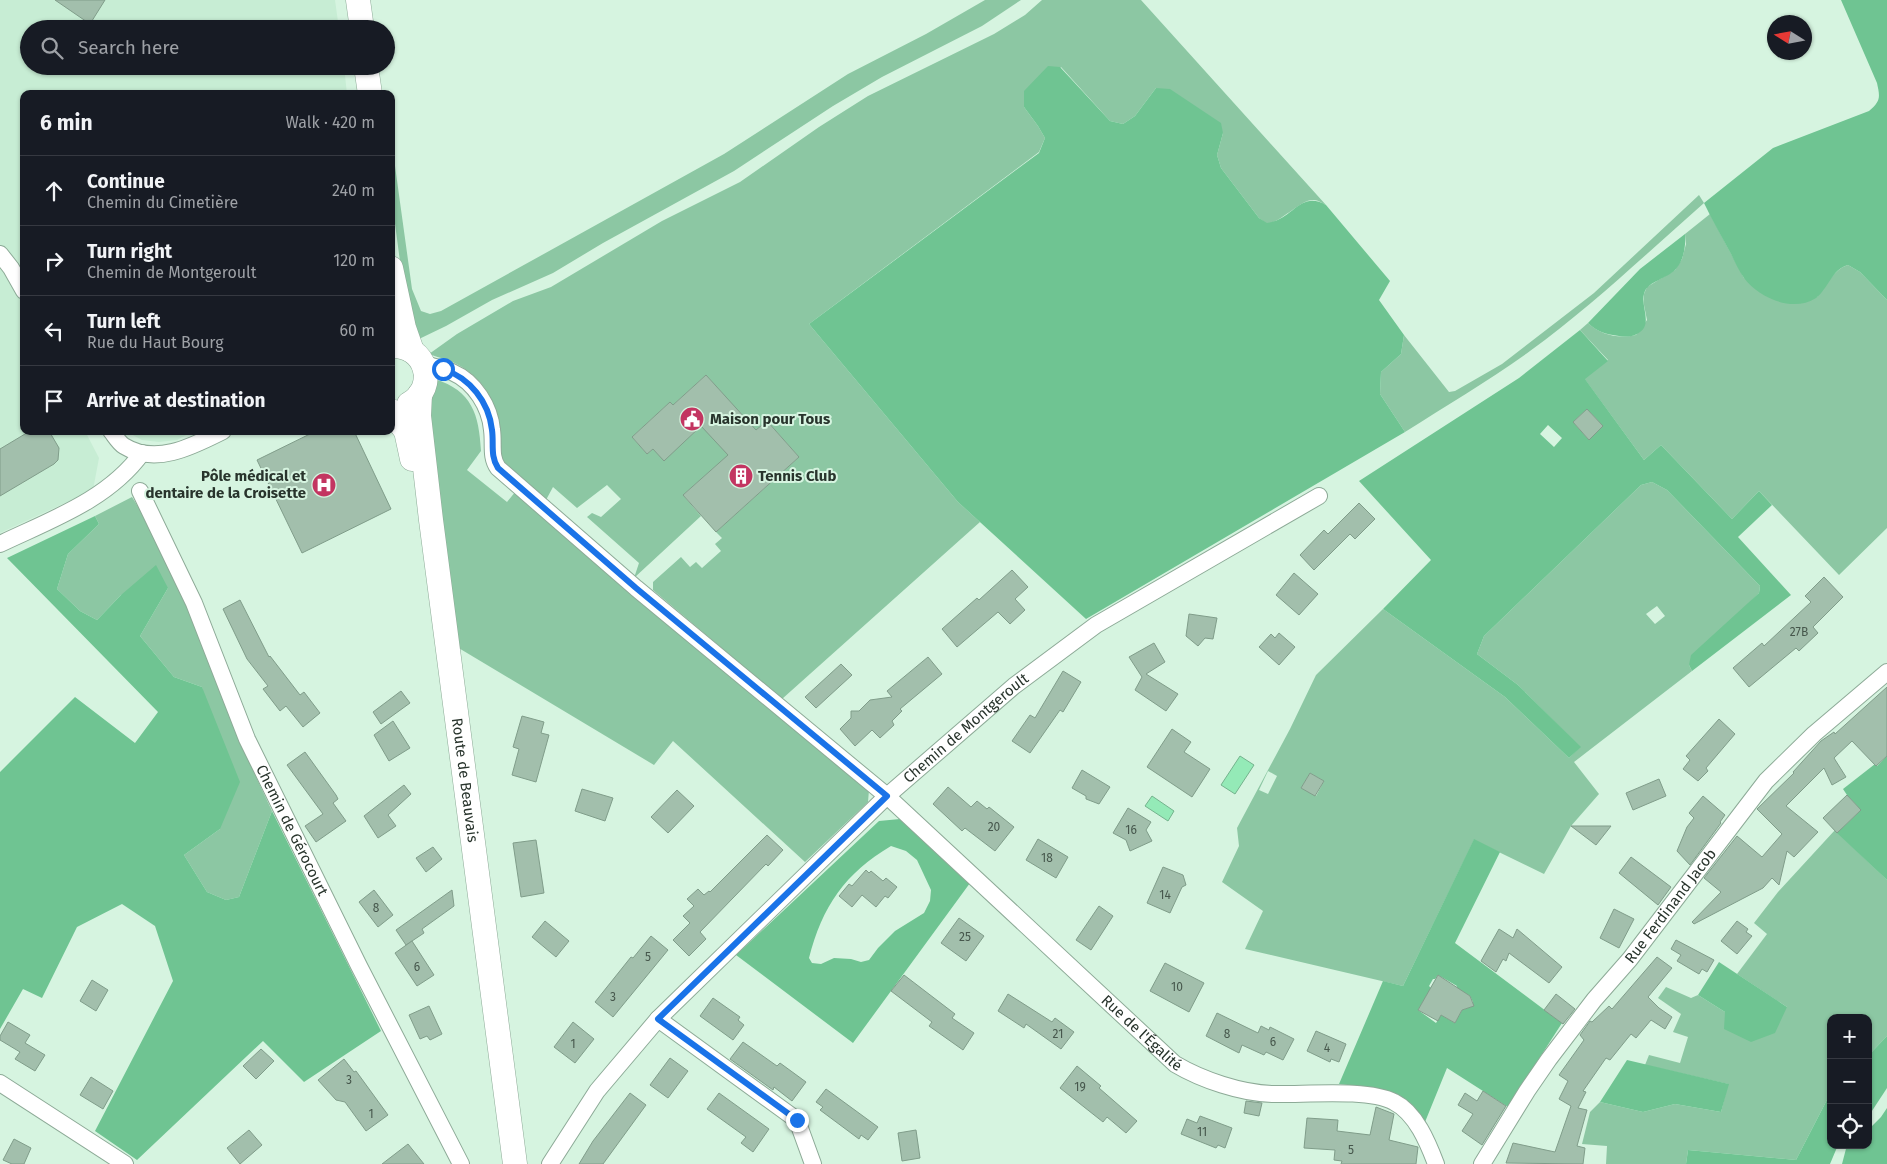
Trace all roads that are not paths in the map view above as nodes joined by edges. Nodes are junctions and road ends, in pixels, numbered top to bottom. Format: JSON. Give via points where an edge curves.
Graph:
{"nodes":[{"id":1,"x":358,"y":0,"type":"edge"},
{"id":2,"x":361,"y":20,"type":"edge"},
{"id":3,"x":367,"y":75,"type":"edge"},
{"id":4,"x":369,"y":90,"type":"edge"},
{"id":5,"x":0,"y":254,"type":"edge"},
{"id":6,"x":20,"y":284,"type":"edge"},
{"id":7,"x":395,"y":287,"type":"edge"},
{"id":8,"x":408,"y":354,"type":"edge"},
{"id":9,"x":420,"y":394,"type":"junction"},
{"id":10,"x":395,"y":407,"type":"edge"},
{"id":11,"x":395,"y":416,"type":"edge"},
{"id":12,"x":114,"y":435,"type":"edge"},
{"id":13,"x":215,"y":435,"type":"edge"},
{"id":14,"x":142,"y":453,"type":"junction"},
{"id":15,"x":140,"y":491,"type":"dead end"},
{"id":16,"x":1319,"y":496,"type":"dead end"},
{"id":17,"x":0,"y":544,"type":"edge"},
{"id":18,"x":1887,"y":672,"type":"edge"},
{"id":19,"x":887,"y":796,"type":"junction"},
{"id":20,"x":658,"y":1019,"type":"junction"},
{"id":21,"x":0,"y":1083,"type":"edge"},
{"id":22,"x":125,"y":1164,"type":"edge"},
{"id":23,"x":460,"y":1164,"type":"edge"},
{"id":24,"x":504,"y":1164,"type":"edge"},
{"id":25,"x":515,"y":1164,"type":"edge"},
{"id":26,"x":550,"y":1164,"type":"edge"},
{"id":27,"x":813,"y":1164,"type":"edge"},
{"id":28,"x":1436,"y":1164,"type":"edge"},
{"id":29,"x":1482,"y":1164,"type":"edge"}],
"edges":[{"from":1,"to":2,"type":"main road"},
{"from":3,"to":4,"type":"main road"},
{"from":5,"to":6,"type":"street"},
{"from":7,"to":8,"type":"main road"},
{"from":8,"to":9,"type":"main road","name":"Route de Beauvais","via":[[426,379]]},
{"from":8,"to":19,"type":"street","name":"Rue de l'Égalité","via":[[458,375],[486,404],[494,462],[498,468],[636,588]]},
{"from":9,"to":10,"type":"main road","via":[[408,405]]},
{"from":9,"to":25,"type":"main road","name":"Route de Beauvais","via":[[419,416],[431,520]]},
{"from":11,"to":24,"type":"main road","name":"Route de Beauvais","via":[[406,431],[411,456]]},
{"from":12,"to":14,"type":"street","via":[[123,445]]},
{"from":13,"to":14,"type":"street","via":[[189,448],[166,454]]},
{"from":14,"to":17,"type":"street","via":[[130,469],[94,498]]},
{"from":15,"to":23,"type":"street","name":"Chemin de Gérocourt","via":[[194,603],[247,739]]},
{"from":16,"to":19,"type":"street","name":"Chemin de Montgeroult","via":[[1069,643]]},
{"from":18,"to":29,"type":"street","name":"Rue Ferdinand Jacob","via":[[1814,734],[1766,781],[1550,1059]]},
{"from":19,"to":20,"type":"street","name":"Chemin de Montgeroult"},
{"from":19,"to":28,"type":"street","name":"Rue de l'Égalité","via":[[1175,1064],[1206,1079],[1265,1094],[1341,1094],[1387,1099],[1400,1106],[1415,1121]]},
{"from":20,"to":26,"type":"street","name":"Chemin de Montgeroult","via":[[597,1091]]},
{"from":20,"to":27,"type":"street","via":[[797,1120]]},
{"from":21,"to":22,"type":"street"}]}
